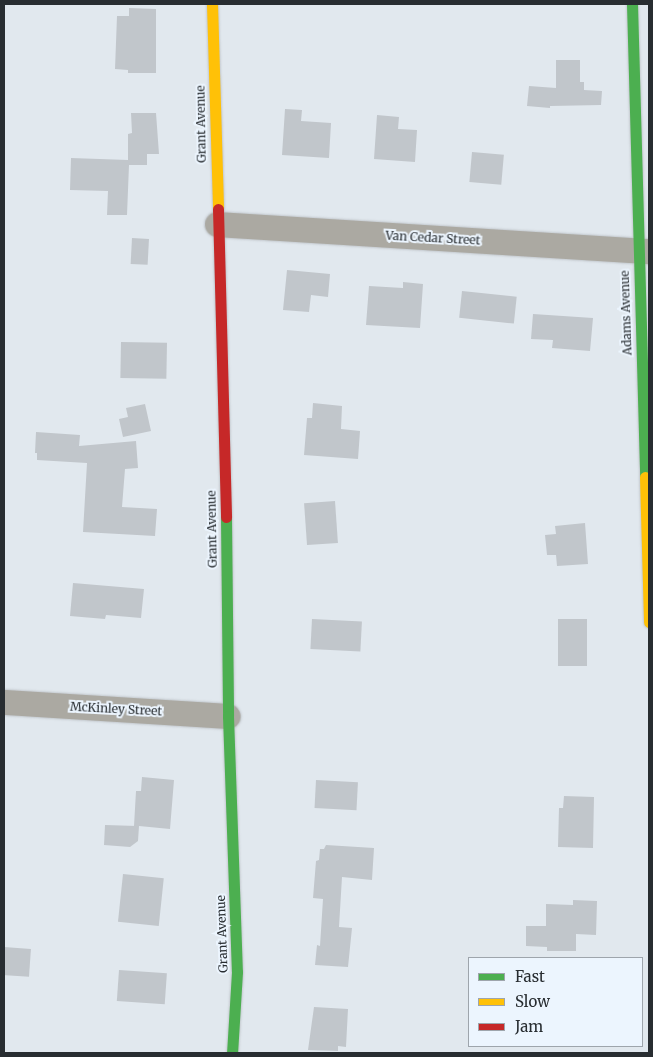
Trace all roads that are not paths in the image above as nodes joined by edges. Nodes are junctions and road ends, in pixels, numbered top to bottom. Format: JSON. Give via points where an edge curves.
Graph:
{"nodes":[{"id":1,"x":212,"y":4,"type":"edge"},
{"id":2,"x":632,"y":4,"type":"edge"},
{"id":3,"x":217,"y":224,"type":"junction"},
{"id":4,"x":644,"y":250,"type":"edge"},
{"id":5,"x":649,"y":622,"type":"edge"},
{"id":6,"x":4,"y":702,"type":"edge"},
{"id":7,"x":228,"y":716,"type":"junction"},
{"id":8,"x":232,"y":1053,"type":"edge"}],
"edges":[{"from":1,"to":3,"type":"street","name":"Grant Avenue"},
{"from":2,"to":4,"type":"street","name":"Adams Avenue"},
{"from":3,"to":4,"type":"street","name":"Van Cedar Street"},
{"from":3,"to":7,"type":"street","name":"Grant Avenue"},
{"from":4,"to":5,"type":"street","name":"Adams Avenue"},
{"from":6,"to":7,"type":"street","name":"McKinley Street"},
{"from":7,"to":8,"type":"street","name":"Grant Avenue","via":[[237,972]]}]}
